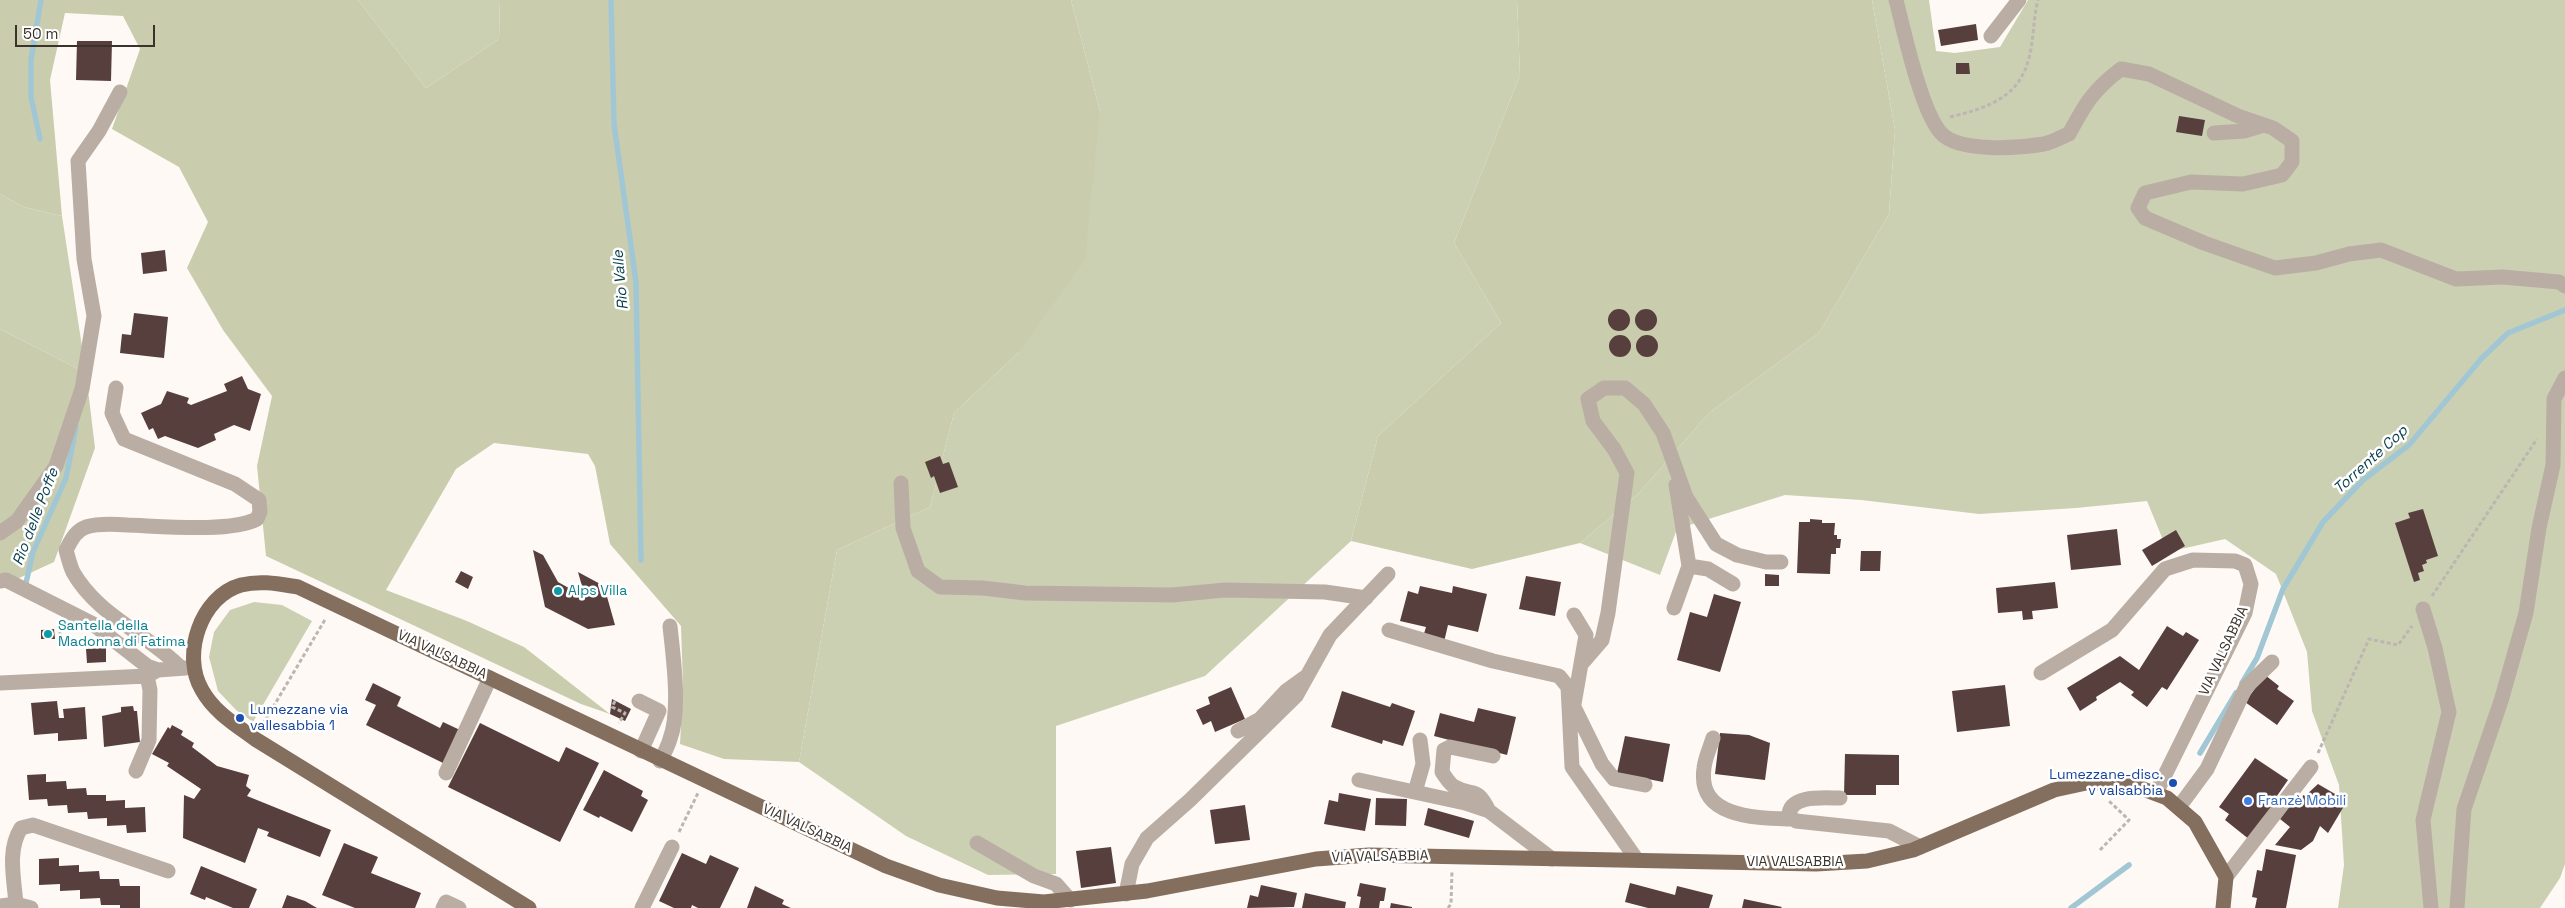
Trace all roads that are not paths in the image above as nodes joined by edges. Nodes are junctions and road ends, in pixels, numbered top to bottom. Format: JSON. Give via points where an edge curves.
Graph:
{"nodes":[{"id":1,"x":1896,"y":0,"type":"edge"},
{"id":2,"x":2019,"y":0,"type":"edge"},
{"id":3,"x":1991,"y":36,"type":"dead end"},
{"id":4,"x":120,"y":92,"type":"dead end"},
{"id":5,"x":2264,"y":125,"type":"junction"},
{"id":6,"x":2214,"y":133,"type":"dead end"},
{"id":7,"x":2565,"y":286,"type":"edge"},
{"id":8,"x":2565,"y":378,"type":"edge"},
{"id":9,"x":116,"y":388,"type":"dead end"},
{"id":10,"x":1677,"y":471,"type":"junction"},
{"id":11,"x":901,"y":482,"type":"dead end"},
{"id":12,"x":0,"y":533,"type":"edge"},
{"id":13,"x":1774,"y":562,"type":"dead end"},
{"id":14,"x":1689,"y":566,"type":"junction"},
{"id":15,"x":1388,"y":574,"type":"dead end"},
{"id":16,"x":0,"y":581,"type":"edge"},
{"id":17,"x":1733,"y":584,"type":"dead end"},
{"id":18,"x":1366,"y":598,"type":"junction"},
{"id":19,"x":1674,"y":608,"type":"dead end"},
{"id":20,"x":2423,"y":609,"type":"road end"},
{"id":21,"x":1574,"y":615,"type":"dead end"},
{"id":22,"x":670,"y":626,"type":"dead end"},
{"id":23,"x":1389,"y":630,"type":"dead end"},
{"id":24,"x":1583,"y":662,"type":"junction"},
{"id":25,"x":2272,"y":662,"type":"dead end"},
{"id":26,"x":187,"y":668,"type":"junction"},
{"id":27,"x":152,"y":673,"type":"junction"},
{"id":28,"x":2041,"y":673,"type":"dead end"},
{"id":29,"x":1307,"y":676,"type":"junction"},
{"id":30,"x":490,"y":678,"type":"junction"},
{"id":31,"x":0,"y":683,"type":"edge"},
{"id":32,"x":639,"y":701,"type":"dead end"},
{"id":33,"x":1574,"y":707,"type":"junction"},
{"id":34,"x":1570,"y":723,"type":"junction"},
{"id":35,"x":1238,"y":731,"type":"dead end"},
{"id":36,"x":1713,"y":738,"type":"dead end"},
{"id":37,"x":1420,"y":740,"type":"dead end"},
{"id":38,"x":640,"y":752,"type":"junction"},
{"id":39,"x":1493,"y":756,"type":"dead end"},
{"id":40,"x":660,"y":760,"type":"junction"},
{"id":41,"x":2311,"y":767,"type":"road end"},
{"id":42,"x":136,"y":770,"type":"dead end"},
{"id":43,"x":446,"y":773,"type":"dead end"},
{"id":44,"x":1359,"y":780,"type":"dead end"},
{"id":45,"x":1645,"y":784,"type":"dead end"},
{"id":46,"x":1416,"y":792,"type":"junction"},
{"id":47,"x":2156,"y":793,"type":"junction"},
{"id":48,"x":1836,"y":798,"type":"dead end"},
{"id":49,"x":2179,"y":807,"type":"junction"},
{"id":50,"x":1489,"y":811,"type":"junction"},
{"id":51,"x":1791,"y":819,"type":"junction"},
{"id":52,"x":977,"y":843,"type":"dead end"},
{"id":53,"x":672,"y":847,"type":"road end"},
{"id":54,"x":1920,"y":847,"type":"junction"},
{"id":55,"x":1552,"y":859,"type":"junction"},
{"id":56,"x":1637,"y":860,"type":"junction"},
{"id":57,"x":168,"y":871,"type":"dead end"},
{"id":58,"x":2226,"y":877,"type":"junction"},
{"id":59,"x":1126,"y":894,"type":"junction"},
{"id":60,"x":1070,"y":900,"type":"junction"},
{"id":61,"x":16,"y":904,"type":"junction"},
{"id":62,"x":0,"y":906,"type":"edge"},
{"id":63,"x":31,"y":908,"type":"edge"},
{"id":64,"x":443,"y":908,"type":"edge"},
{"id":65,"x":459,"y":908,"type":"edge"},
{"id":66,"x":529,"y":908,"type":"edge"},
{"id":67,"x":642,"y":908,"type":"edge"},
{"id":68,"x":2223,"y":908,"type":"edge"},
{"id":69,"x":2431,"y":908,"type":"edge"},
{"id":70,"x":2457,"y":908,"type":"edge"}],
"edges":[{"from":1,"to":5,"type":"street","via":[[1913,65],[1933,121],[1942,134],[1961,144],[2006,148],[2046,143],[2069,134],[2099,86],[2121,69],[2149,74]]},
{"from":2,"to":3,"type":"street"},
{"from":4,"to":12,"type":"street","via":[[78,161],[84,260],[94,316],[82,389],[56,466],[17,521]]},
{"from":5,"to":6,"type":"street","via":[[2244,131]]},
{"from":5,"to":7,"type":"street","via":[[2292,141],[2292,162],[2282,176],[2244,184],[2191,182],[2145,193],[2138,208],[2145,218],[2275,268],[2382,250],[2456,279],[2503,277],[2559,282]]},
{"from":8,"to":70,"type":"street","via":[[2554,399],[2553,465],[2526,613],[2501,701],[2464,809]]},
{"from":9,"to":26,"type":"street","via":[[112,412],[124,439],[235,484],[258,500],[260,512],[252,522],[170,527],[103,524],[84,528],[73,536],[66,550],[73,572],[100,606]]},
{"from":10,"to":13,"type":"street","via":[[1686,497],[1716,544],[1737,555]]},
{"from":10,"to":14,"type":"street","via":[[1676,492]]},
{"from":10,"to":24,"type":"street","via":[[1663,433],[1644,404],[1625,388],[1604,388],[1588,399],[1593,421],[1614,449],[1627,474],[1602,640]]},
{"from":11,"to":18,"type":"street","via":[[903,528],[918,571],[940,588],[1172,595],[1225,590],[1325,592]]},
{"from":14,"to":17,"type":"street","via":[[1708,569]]},
{"from":14,"to":19,"type":"street"},
{"from":15,"to":18,"type":"street"},
{"from":16,"to":27,"type":"street","via":[[6,580],[93,624]]},
{"from":18,"to":29,"type":"street","via":[[1330,635]]},
{"from":20,"to":69,"type":"street","via":[[2449,712],[2423,820]]},
{"from":21,"to":24,"type":"street","via":[[1586,635]]},
{"from":22,"to":40,"type":"street","via":[[675,672],[674,709],[671,738]]},
{"from":23,"to":34,"type":"street","via":[[1559,676],[1568,687]]},
{"from":24,"to":33,"type":"street"},
{"from":25,"to":49,"type":"street","via":[[2246,687],[2207,769]]},
{"from":26,"to":27,"type":"street"},
{"from":26,"to":30,"type":"main road","name":"VIA VALSABBIA","via":[[202,620],[217,600],[240,585],[267,581],[298,588]]},
{"from":26,"to":66,"type":"main road","name":"VIA VALSABBIA","via":[[218,712],[255,739]]},
{"from":27,"to":31,"type":"street"},
{"from":27,"to":42,"type":"street","via":[[149,740]]},
{"from":28,"to":47,"type":"street","name":"VIA VALSABBIA","via":[[2112,630],[2165,569],[2193,560],[2235,561],[2245,565],[2251,584],[2245,613]]},
{"from":29,"to":35,"type":"street","via":[[1286,690],[1260,719]]},
{"from":29,"to":59,"type":"street","via":[[1296,696],[1147,838],[1132,864]]},
{"from":30,"to":38,"type":"main road","name":"VIA VALSABBIA"},
{"from":30,"to":43,"type":"street"},
{"from":32,"to":38,"type":"street","via":[[659,711]]},
{"from":33,"to":34,"type":"street"},
{"from":33,"to":45,"type":"street","via":[[1602,764],[1614,779]]},
{"from":34,"to":56,"type":"street","via":[[1572,767]]},
{"from":36,"to":51,"type":"street","via":[[1704,768],[1704,787],[1712,803],[1725,811]]},
{"from":37,"to":46,"type":"street","via":[[1423,764]]},
{"from":38,"to":40,"type":"main road","name":"VIA VALSABBIA"},
{"from":39,"to":50,"type":"street","via":[[1450,747],[1442,756],[1442,772],[1454,787],[1475,792]]},
{"from":40,"to":60,"type":"main road","name":"VIA VALSABBIA","via":[[886,866],[939,885],[997,898],[1044,902]]},
{"from":41,"to":58,"type":"street"},
{"from":44,"to":46,"type":"street"},
{"from":46,"to":50,"type":"street"},
{"from":47,"to":49,"type":"main road","name":"VIA VALSABBIA"},
{"from":47,"to":54,"type":"main road","name":"VIA VALSABBIA","via":[[2135,786],[2091,782],[2054,790]]},
{"from":48,"to":51,"type":"street","via":[[1795,803],[1788,813]]},
{"from":49,"to":58,"type":"main road","name":"VIA VALSABBIA","via":[[2195,822]]},
{"from":50,"to":55,"type":"street"},
{"from":51,"to":54,"type":"street","via":[[1889,831]]},
{"from":52,"to":60,"type":"street","via":[[1034,876],[1056,884]]},
{"from":53,"to":67,"type":"street"},
{"from":54,"to":56,"type":"main road","name":"VIA VALSABBIA","via":[[1867,861],[1816,864]]},
{"from":55,"to":56,"type":"main road","name":"VIA VALSABBIA"},
{"from":55,"to":59,"type":"main road","name":"VIA VALSABBIA","via":[[1369,855],[1316,859]]},
{"from":57,"to":61,"type":"street","via":[[33,825],[21,828],[12,849]]},
{"from":58,"to":68,"type":"main road"},
{"from":59,"to":60,"type":"main road","name":"VIA VALSABBIA"},
{"from":61,"to":62,"type":"street"},
{"from":61,"to":63,"type":"street"},
{"from":64,"to":65,"type":"street","via":[[446,902]]}]}
